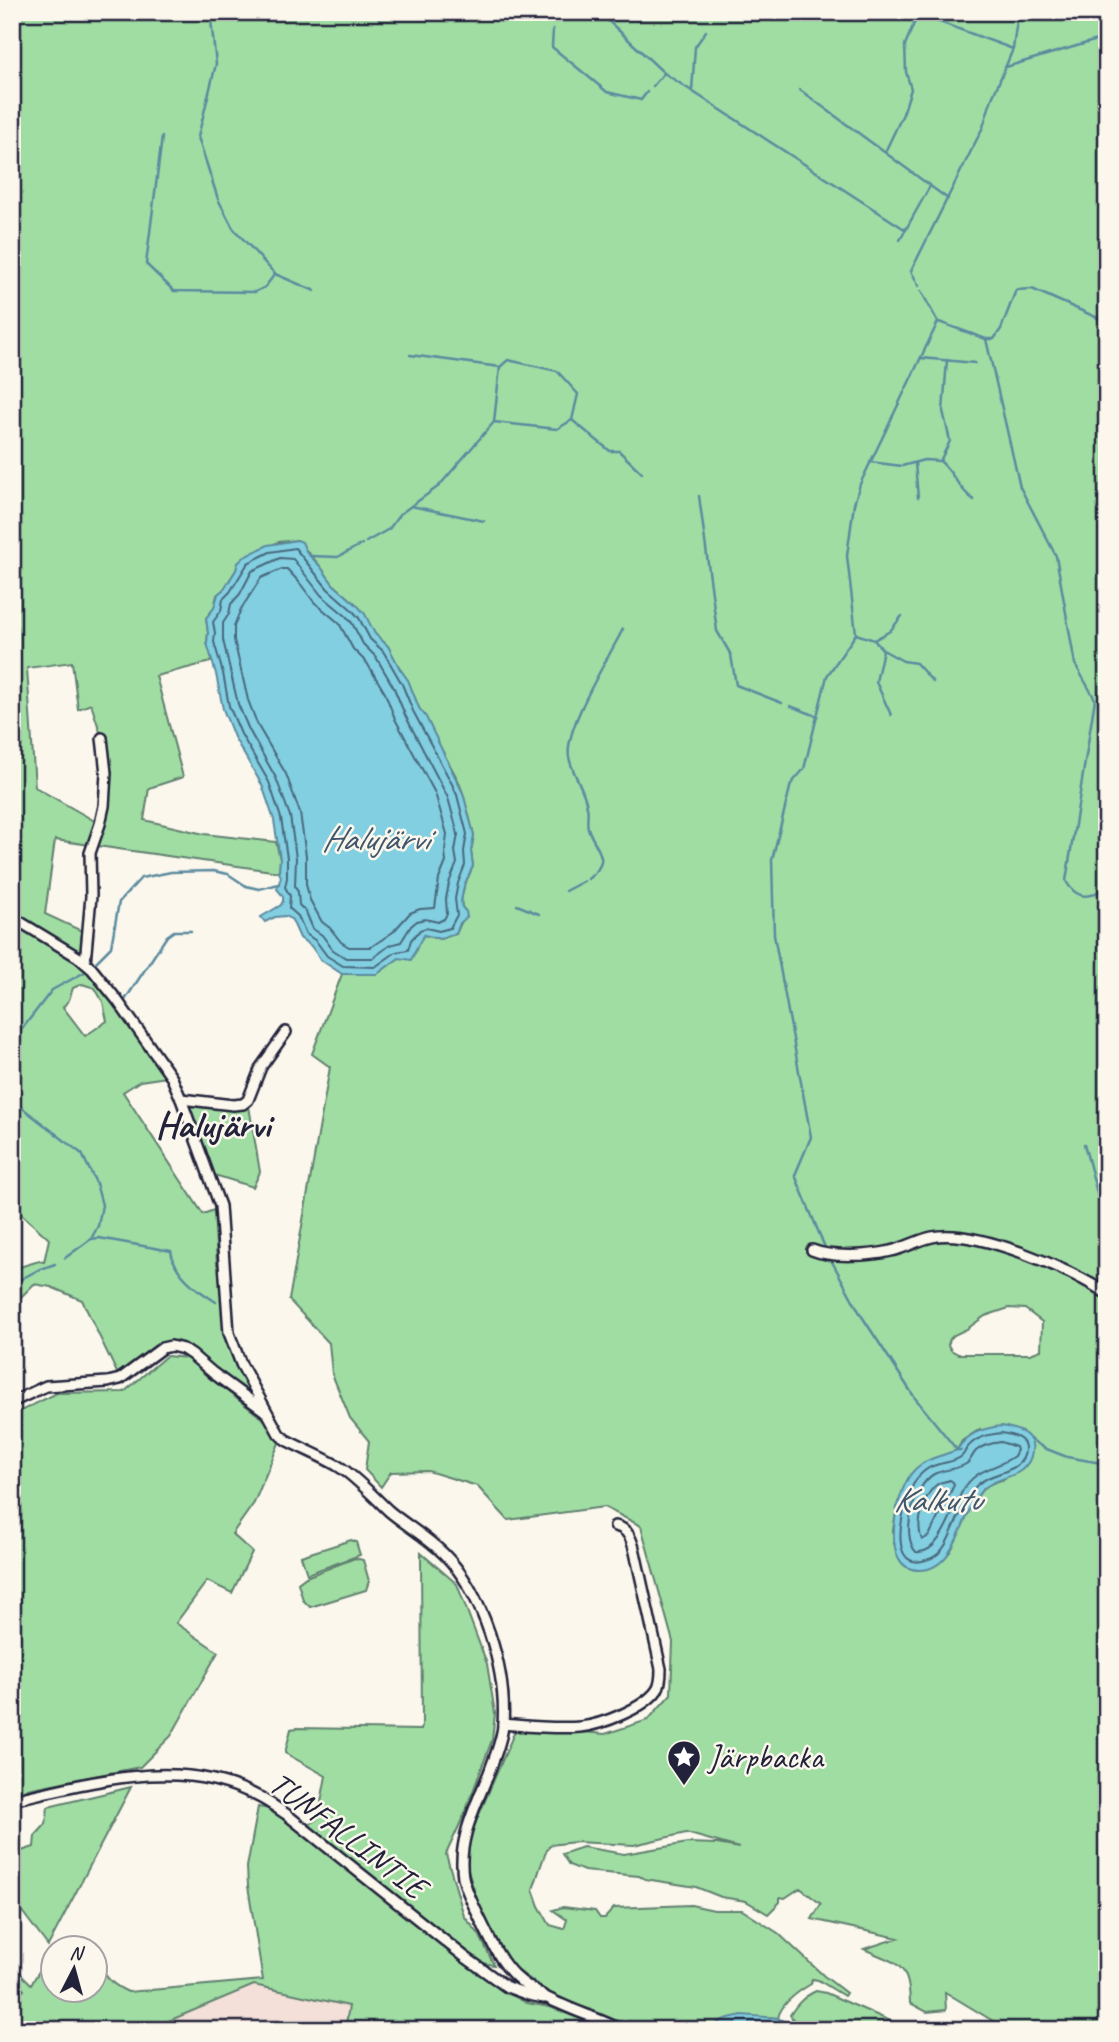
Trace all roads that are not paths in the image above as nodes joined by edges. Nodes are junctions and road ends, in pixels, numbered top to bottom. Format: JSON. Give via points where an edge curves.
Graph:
{"nodes":[{"id":1,"x":102,"y":738,"type":"dead end"},
{"id":2,"x":12,"y":917,"type":"edge"},
{"id":3,"x":85,"y":963,"type":"junction"},
{"id":4,"x":286,"y":1032,"type":"dead end"},
{"id":5,"x":181,"y":1099,"type":"junction"},
{"id":6,"x":812,"y":1250,"type":"dead end"},
{"id":7,"x":1107,"y":1294,"type":"edge"},
{"id":8,"x":12,"y":1402,"type":"edge"},
{"id":9,"x":267,"y":1412,"type":"junction"},
{"id":10,"x":615,"y":1526,"type":"dead end"},
{"id":11,"x":503,"y":1724,"type":"junction"},
{"id":12,"x":12,"y":1800,"type":"edge"},
{"id":13,"x":549,"y":1999,"type":"junction"},
{"id":14,"x":622,"y":2030,"type":"edge"}],
"edges":[{"from":1,"to":3,"type":"street","via":[[104,806],[90,853]]},
{"from":2,"to":3,"type":"street"},
{"from":3,"to":5,"type":"street","via":[[121,1006]]},
{"from":4,"to":5,"type":"street","via":[[261,1067],[243,1104]]},
{"from":5,"to":9,"type":"street","via":[[220,1206],[229,1333]]},
{"from":6,"to":7,"type":"street","via":[[858,1255],[890,1251],[932,1237],[958,1236],[1006,1246]]},
{"from":8,"to":9,"type":"street","via":[[46,1386],[120,1379],[171,1346],[184,1349]]},
{"from":9,"to":11,"type":"street","via":[[286,1440],[349,1473],[444,1554],[460,1574],[484,1619],[495,1653],[503,1685]]},
{"from":10,"to":11,"type":"street","via":[[631,1538],[635,1552],[661,1669],[657,1690],[630,1711],[580,1727]]},
{"from":11,"to":13,"type":"street","via":[[468,1824],[464,1878],[473,1904],[512,1973]]},
{"from":12,"to":13,"type":"street","name":"TUNFALLINTIE","via":[[151,1774],[178,1773],[229,1784],[286,1814],[507,1987]]},
{"from":13,"to":14,"type":"street"}]}
